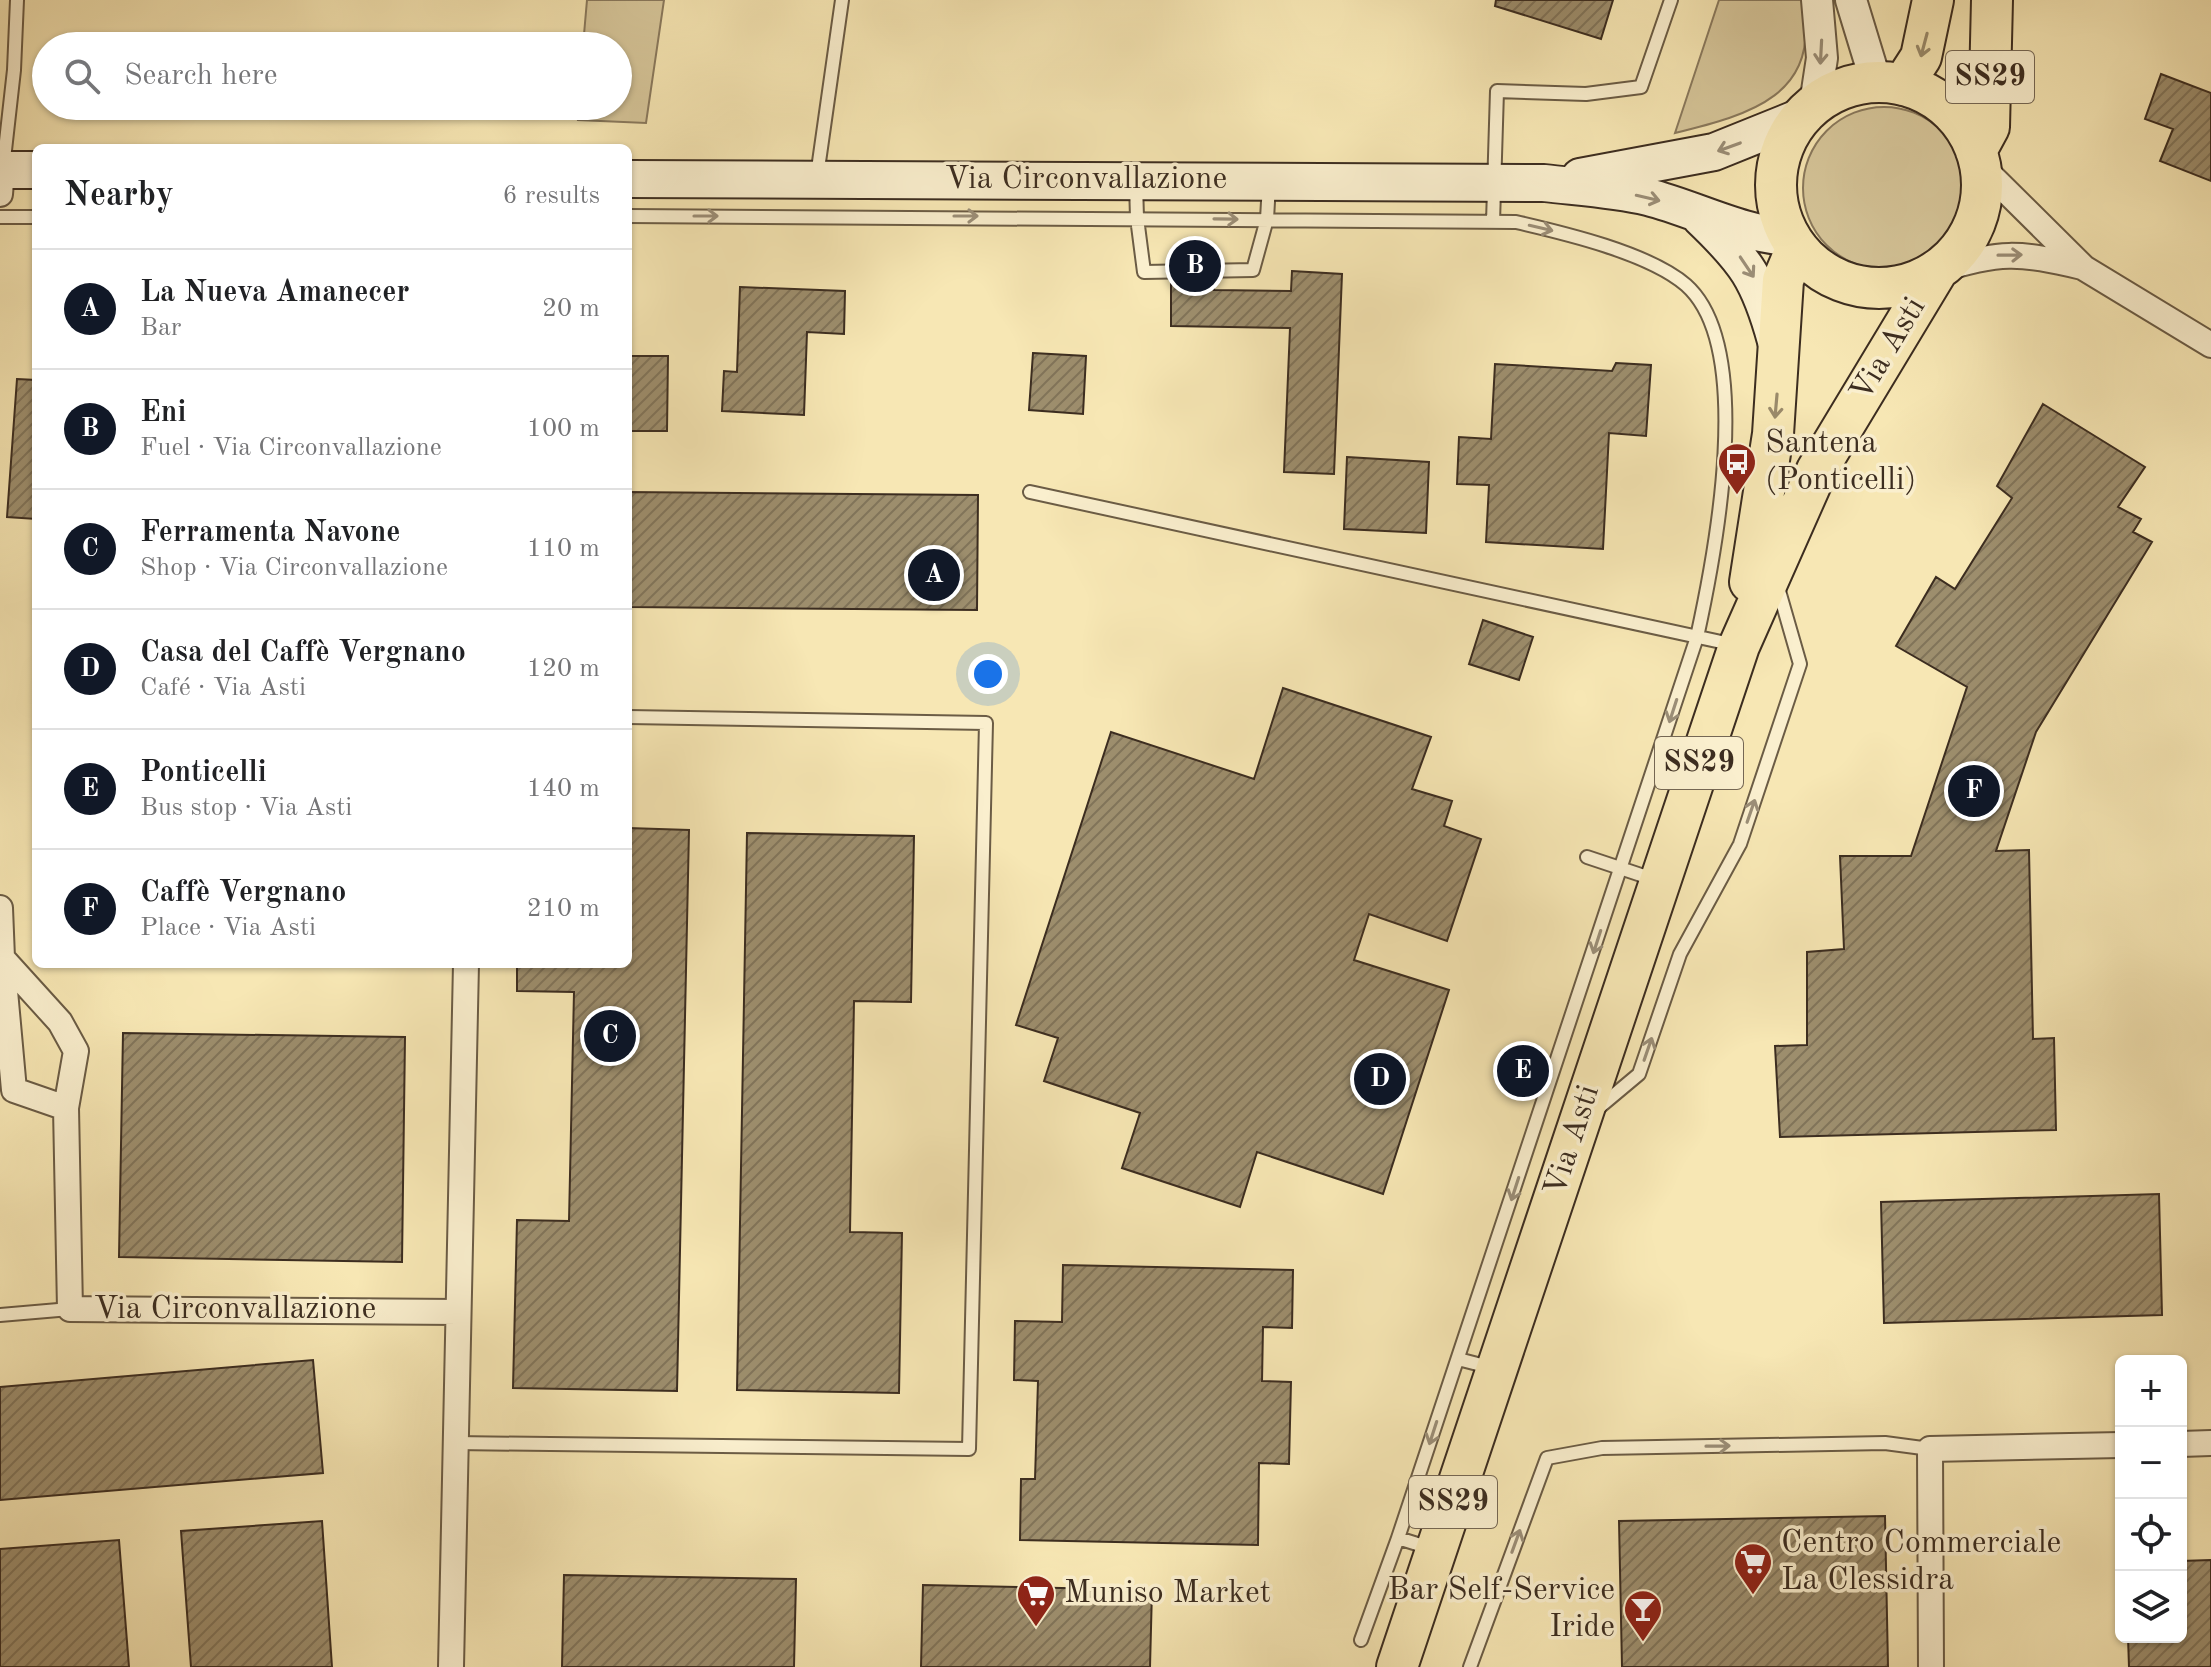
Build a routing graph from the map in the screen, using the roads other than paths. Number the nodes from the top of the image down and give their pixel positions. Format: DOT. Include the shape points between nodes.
graph roads {
  1 [pos="17,0"];
  2 [pos="842,0"];
  3 [pos="1671,0"];
  4 [pos="1817,0"];
  5 [pos="1851,0"];
  6 [pos="1933,0"];
  7 [pos="1992,0"];
  8 [pos="1890,83"];
  9 [pos="1808,111"];
  10 [pos="1978,158"];
  11 [pos="10,176"];
  12 [pos="632,179"];
  13 [pos="816,179"];
  14 [pos="1136,180"];
  15 [pos="1270,180"];
  16 [pos="1494,182"];
  17 [pos="1544,183"];
  18 [pos="1694,210"];
  19 [pos="632,216"];
  20 [pos="0,217"];
  21 [pos="32,217"];
  22 [pos="1137,218"];
  23 [pos="1267,219"];
  24 [pos="1493,222"];
  25 [pos="1793,242"];
  26 [pos="2084,268"];
  27 [pos="1937,271"];
  28 [pos="2211,345"];
  29 [pos="1780,356"];
  30 [pos="1030,492"];
  31 [pos="1773,570"];
  32 [pos="1697,637"];
  33 [pos="1739,646"];
  34 [pos="632,717"];
  35 [pos="1587,857"];
  36 [pos="1622,869"];
  37 [pos="1659,881"];
  38 [pos="0,908"];
  39 [pos="2,958"];
  40 [pos="466,968"];
  41 [pos="42,1006"];
  42 [pos="10,1048"];
  43 [pos="66,1108"];
  44 [pos="1578,1125"];
  45 [pos="70,1309"];
  46 [pos="458,1312"];
  47 [pos="0,1315"];
  48 [pos="1458,1359"];
  49 [pos="1497,1369"];
  50 [pos="455,1443"];
  51 [pos="2211,1443"];
  52 [pos="2187,1444"];
  53 [pos="2115,1445"];
  54 [pos="1930,1449"];
  55 [pos="1398,1538"];
  56 [pos="1437,1550"];
  57 [pos="1361,1640"];
  58 [pos="1403,1657"];
  59 [pos="451,1667"];
  60 [pos="1470,1667"];
  61 [pos="1931,1667"];
  1 -- 11 [label="lane"];
  2 -- 13 [label="lane"];
  3 -- 16 [label="lane" via="1641,87 1586,94 1497,91"];
  4 -- 9 [label="street, one-way" via="1822,58"];
  5 -- 8 [label="street"];
  6 -- 8 [label="main road, SS29, one-way" via="1921,57"];
  7 -- 10 [label="main road, SS29" via="1989,127"];
  8 -- 9 [label="main road" via="1843,88"];
  8 -- 10 [label="main road" via="1927,93 1948,108 1965,128"];
  9 -- 17 [label="main road, Via Circonvallazione, one-way" via="1714,152"];
  9 -- 25 [label="main road" via="1784,144 1777,175 1779,207"];
  10 -- 26 [label="street"];
  10 -- 27 [label="main road" via="1982,195 1975,225 1959,251"];
  12 -- 13 [label="main road, Via Circonvallazione"];
  13 -- 14 [label="main road, Via Circonvallazione"];
  14 -- 15 [label="main road, Via Circonvallazione"];
  14 -- 22 [label="lane"];
  15 -- 16 [label="main road, Via Circonvallazione"];
  15 -- 23 [label="lane"];
  16 -- 17 [label="main road, Via Circonvallazione"];
  16 -- 24 [label="lane"];
  17 -- 18 [label="main road, Via Circonvallazione, one-way" via="1645,196"];
  18 -- 25 [label="main road, Via Circonvallazione"];
  18 -- 29 [label="main road, one-way" via="1752,272"];
  19 -- 22 [label="lane, one-way"];
  20 -- 21 [label="lane"];
  22 -- 23 [label="lane, one-way"];
  22 -- 23 [label="lane" via="1144,272 1253,270"];
  23 -- 24 [label="lane"];
  24 -- 32 [label="lane, one-way" via="1572,235 1662,269 1708,312 1720,345 1725,391 1718,544"];
  25 -- 27 [label="main road" via="1819,269 1847,283 1878,288 1908,284"];
  25 -- 29 [label="main road, Via Asti / SS29" via="1783,280"];
  27 -- 26 [label="street, one-way" via="1986,256 2032,255"];
  26 -- 28 [label="street"];
  27 -- 31 [label="main road, Via Asti / SS29" via="1817,470"];
  29 -- 33 [label="main road, Via Asti / SS29, one-way" via="1763,512"];
  30 -- 32 [label="lane"];
  31 -- 33 [label="main road, Via Asti / SS29"];
  44 -- 31 [label="lane, one-way" via="1639,1074 1680,954 1740,844 1800,664"];
  32 -- 33 [label="lane"];
  32 -- 36 [label="lane, one-way"];
  33 -- 37 [label="main road, Via Asti / SS29"];
  34 -- 50 [label="lane" via="986,723 969,1449"];
  35 -- 36 [label="lane"];
  36 -- 37 [label="lane"];
  36 -- 48 [label="lane, one-way"];
  37 -- 44 [label="main road, Via Asti / SS29"];
  38 -- 39 [label="street"];
  39 -- 41 [label="street, Via Circonvallazione"];
  39 -- 42 [label="street"];
  40 -- 46 [label="street"];
  41 -- 42 [label="street"];
  41 -- 43 [label="street, Via Circonvallazione" via="60,1022 76,1051"];
  42 -- 43 [label="street" via="14,1090"];
  43 -- 45 [label="street, Via Circonvallazione"];
  44 -- 49 [label="main road, Via Asti / SS29"];
  45 -- 46 [label="street, Via Circonvallazione"];
  45 -- 47 [label="lane"];
  46 -- 50 [label="street"];
  48 -- 49 [label="lane"];
  48 -- 55 [label="lane, one-way"];
  49 -- 56 [label="main road, Via Asti / SS29"];
  50 -- 59 [label="street"];
  51 -- 52 [label="street"];
  53 -- 54 [label="street"];
  60 -- 54 [label="lane, one-way" via="1547,1458 1602,1448 1885,1443"];
  54 -- 61 [label="street"];
  55 -- 56 [label="lane"];
  55 -- 57 [label="lane"];
  56 -- 58 [label="main road, Via Asti / SS29"];
}
